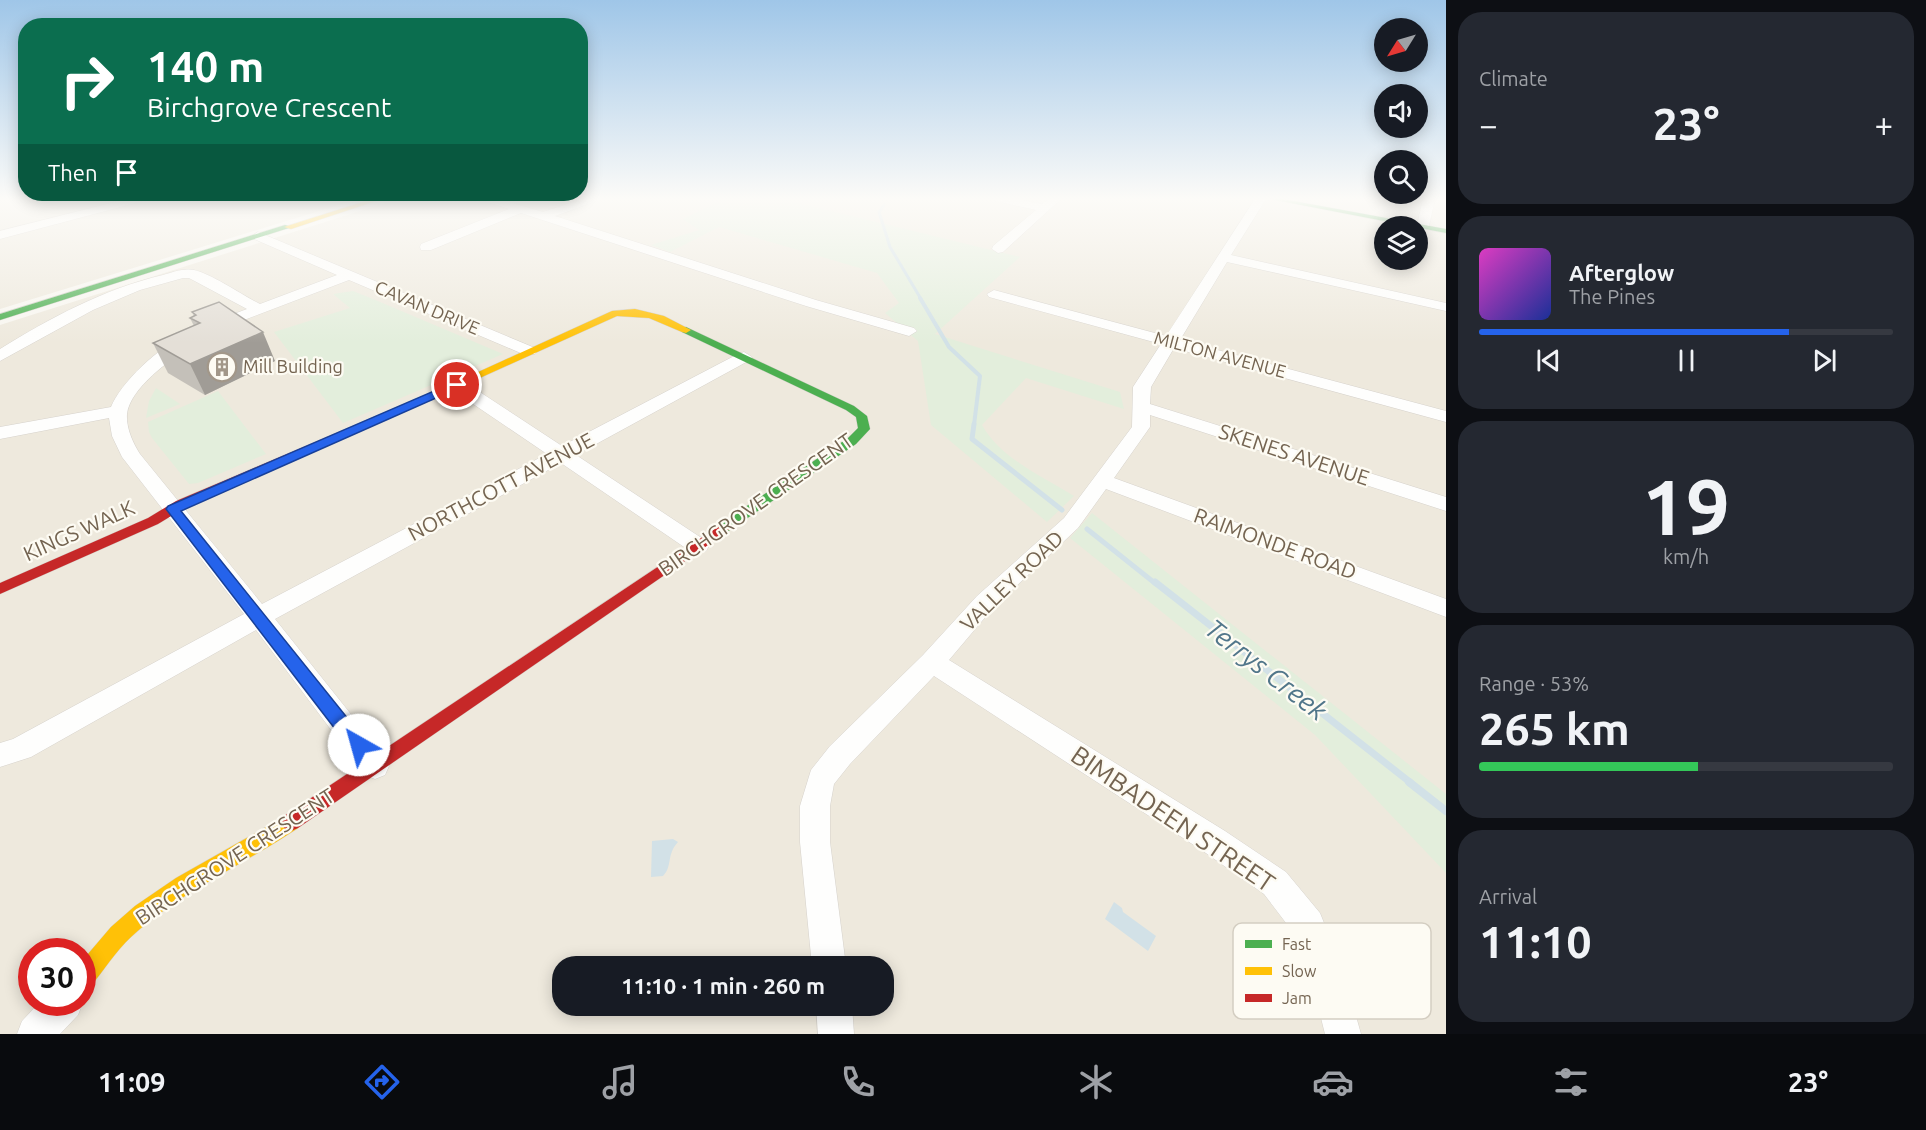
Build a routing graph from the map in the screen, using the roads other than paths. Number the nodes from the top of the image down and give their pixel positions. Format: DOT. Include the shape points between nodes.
graph roads {
  1 [pos="222,247"];
  2 [pos="284,247"];
  3 [pos="640,247"];
  4 [pos="1228,247"];
  5 [pos="1222,257"];
  6 [pos="349,275"];
  7 [pos="994,294"];
  8 [pos="1446,307"];
  9 [pos="258,309"];
  10 [pos="0,317"];
  11 [pos="909,332"];
  12 [pos="1171,342"];
  13 [pos="530,351"];
  14 [pos="0,356"];
  15 [pos="744,357"];
  16 [pos="457,385"];
  17 [pos="1142,407"];
  18 [pos="118,411"];
  19 [pos="1446,417"];
  20 [pos="0,433"];
  21 [pos="562,455"];
  22 [pos="1103,481"];
  23 [pos="1446,504"];
  24 [pos="173,509"];
  25 [pos="698,546"];
  26 [pos="0,589"];
  27 [pos="1446,608"];
  28 [pos="259,617"];
  29 [pos="932,662"];
  30 [pos="0,755"];
  31 [pos="375,766"];
  32 [pos="1306,923"];
  33 [pos="828,956"];
  34 [pos="96,962"];
  35 [pos="52,1016"];
  36 [pos="835,1016"];
  37 [pos="1339,1019"];
  38 [pos="35,1034"];
  39 [pos="836,1034"];
  40 [pos="1343,1034"];
  1 -- 10 [label="street"];
  2 -- 6 [label="street, CAVAN DRIVE"];
  3 -- 11 [label="street"];
  4 -- 5 [label="street, VALLEY ROAD"];
  5 -- 8 [label="street"];
  5 -- 12 [label="street, VALLEY ROAD"];
  6 -- 9 [label="street"];
  6 -- 13 [label="street, CAVAN DRIVE"];
  7 -- 12 [label="street, MILTON AVENUE"];
  9 -- 14 [label="street" via="192,274 183,274 94,305"];
  9 -- 18 [label="street" via="221,323 175,349 138,382"];
  12 -- 17 [label="street, VALLEY ROAD" via="1142,387"];
  12 -- 19 [label="street, MILTON AVENUE"];
  13 -- 15 [label="street, BIRCHGROVE CRESCENT" via="615,313 641,311"];
  13 -- 16 [label="street, BIRCHGROVE CRESCENT"];
  15 -- 21 [label="street, NORTHCOTT AVENUE"];
  15 -- 25 [label="street, BIRCHGROVE CRESCENT" via="850,408 861,416 864,429"];
  16 -- 21 [label="street"];
  16 -- 24 [label="street, BIRCHGROVE CRESCENT"];
  17 -- 22 [label="street, VALLEY ROAD" via="1141,427"];
  17 -- 23 [label="street, SKENES AVENUE"];
  18 -- 20 [label="street"];
  18 -- 24 [label="street" via="123,441"];
  21 -- 25 [label="street"];
  21 -- 28 [label="street, NORTHCOTT AVENUE"];
  22 -- 27 [label="street, RAIMONDE ROAD"];
  22 -- 29 [label="street, VALLEY ROAD" via="1071,523 985,602"];
  24 -- 26 [label="street, KINGS WALK"];
  24 -- 28 [label="street"];
  25 -- 31 [label="street, BIRCHGROVE CRESCENT"];
  28 -- 30 [label="street, NORTHCOTT AVENUE" via="21,748"];
  28 -- 31 [label="street"];
  29 -- 32 [label="street, BIMBADEEN STREET" via="1275,883"];
  29 -- 33 [label="street, VALLEY ROAD" via="840,754 821,779 815,806 816,842"];
  31 -- 34 [label="street, BIRCHGROVE CRESCENT" via="240,855 163,899 123,930"];
  35 -- 38 [label="street"];
  36 -- 39 [label="street"];
  37 -- 40 [label="street, BIMBADEEN STREET"];
}
